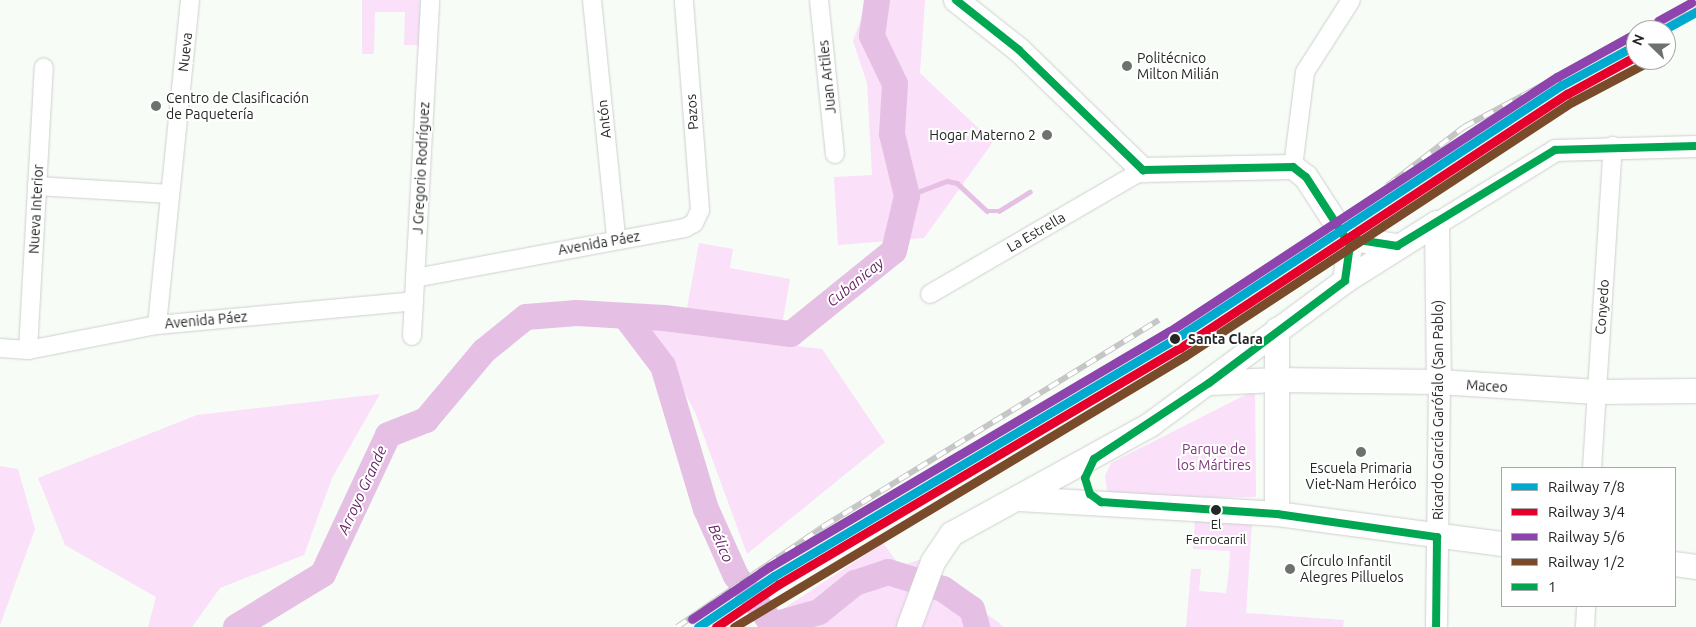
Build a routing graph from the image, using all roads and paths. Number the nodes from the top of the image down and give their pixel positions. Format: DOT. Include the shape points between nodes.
graph roads {
  1 [pos="190,0"];
  2 [pos="430,0"];
  3 [pos="592,0"];
  4 [pos="684,0"];
  5 [pos="819,0"];
  6 [pos="956,0"];
  7 [pos="1351,0"];
  8 [pos="44,67"];
  9 [pos="1613,146"];
  10 [pos="1696,146"];
  11 [pos="835,154"];
  12 [pos="1293,167"];
  13 [pos="1142,170"];
  14 [pos="37,186"];
  15 [pos="170,194"];
  16 [pos="1437,222"];
  17 [pos="694,223"];
  18 [pos="616,238"];
  19 [pos="1346,238"];
  20 [pos="1397,246"];
  21 [pos="415,278"];
  22 [pos="1345,281"];
  23 [pos="930,294"];
  24 [pos="414,301"];
  25 [pos="157,325"];
  26 [pos="1277,330"];
  27 [pos="412,336"];
  28 [pos="0,348"];
  29 [pos="28,350"];
  30 [pos="1278,380"];
  31 [pos="1439,382"];
  32 [pos="1209,383"];
  33 [pos="1696,391"];
  34 [pos="1597,392"];
  35 [pos="1094,459"];
  36 [pos="1592,467"];
  37 [pos="1013,499"];
  38 [pos="1101,502"];
  39 [pos="1277,514"];
  40 [pos="1437,537"];
  41 [pos="1501,544"];
  42 [pos="1676,564"];
  43 [pos="1696,567"];
  44 [pos="1586,607"];
  45 [pos="909,627"];
  46 [pos="1436,627"];
  47 [pos="1585,627"];
  1 -- 15 [label="street, Nueva"];
  2 -- 21 [label="street, J Gregorio Rodríguez"];
  3 -- 18 [label="street, Antón"];
  4 -- 17 [label="street, Pazos" via="700,210"];
  5 -- 11 [label="street, Juan Artiles"];
  6 -- 13 [label="main road" via="1019,50"];
  7 -- 12 [label="street" via="1305,72"];
  8 -- 14 [label="street, Nueva Interior"];
  9 -- 10 [label="street"];
  9 -- 16 [label="street" via="1556,150"];
  9 -- 34 [label="street, Conyedo"];
  12 -- 13 [label="main road"];
  12 -- 19 [label="main road" via="1306,177"];
  13 -- 23 [label="street, La Estrella"];
  14 -- 15 [label="street"];
  14 -- 29 [label="street, Nueva Interior"];
  15 -- 25 [label="street, Nueva"];
  16 -- 20 [label="main road"];
  16 -- 31 [label="main road, Ricardo García Garófalo (San Pablo)"];
  17 -- 18 [label="street, Avenida Páez" via="685,228"];
  18 -- 21 [label="street, Avenida Páez"];
  19 -- 20 [label="main road"];
  19 -- 22 [label="main road" via="1350,245"];
  20 -- 22 [label="main road"];
  21 -- 24 [label="street, J Gregorio Rodríguez"];
  22 -- 26 [label="main road"];
  24 -- 25 [label="street, Avenida Páez"];
  24 -- 27 [label="street, J Gregorio Rodríguez"];
  25 -- 29 [label="street, Avenida Páez"];
  26 -- 30 [label="main road"];
  26 -- 32 [label="main road"];
  28 -- 29 [label="street, Avenida Páez"];
  30 -- 31 [label="main road, Maceo"];
  30 -- 32 [label="main road"];
  30 -- 39 [label="main road"];
  31 -- 34 [label="main road, Maceo"];
  31 -- 40 [label="street, Ricardo García Garófalo (San Pablo)"];
  32 -- 35 [label="main road"];
  33 -- 34 [label="main road, Maceo"];
  34 -- 36 [label="street, Conyedo"];
  35 -- 37 [label="main road"];
  35 -- 38 [label="main road" via="1085,484"];
  37 -- 38 [label="main road"];
  37 -- 45 [label="main road" via="952,534 933,562"];
  38 -- 39 [label="main road"];
  39 -- 40 [label="main road"];
  40 -- 41 [label="main road"];
  40 -- 46 [label="street, Ricardo García Garófalo (San Pablo)"];
  42 -- 43 [label="main road"];
  44 -- 47 [label="street"];
}
